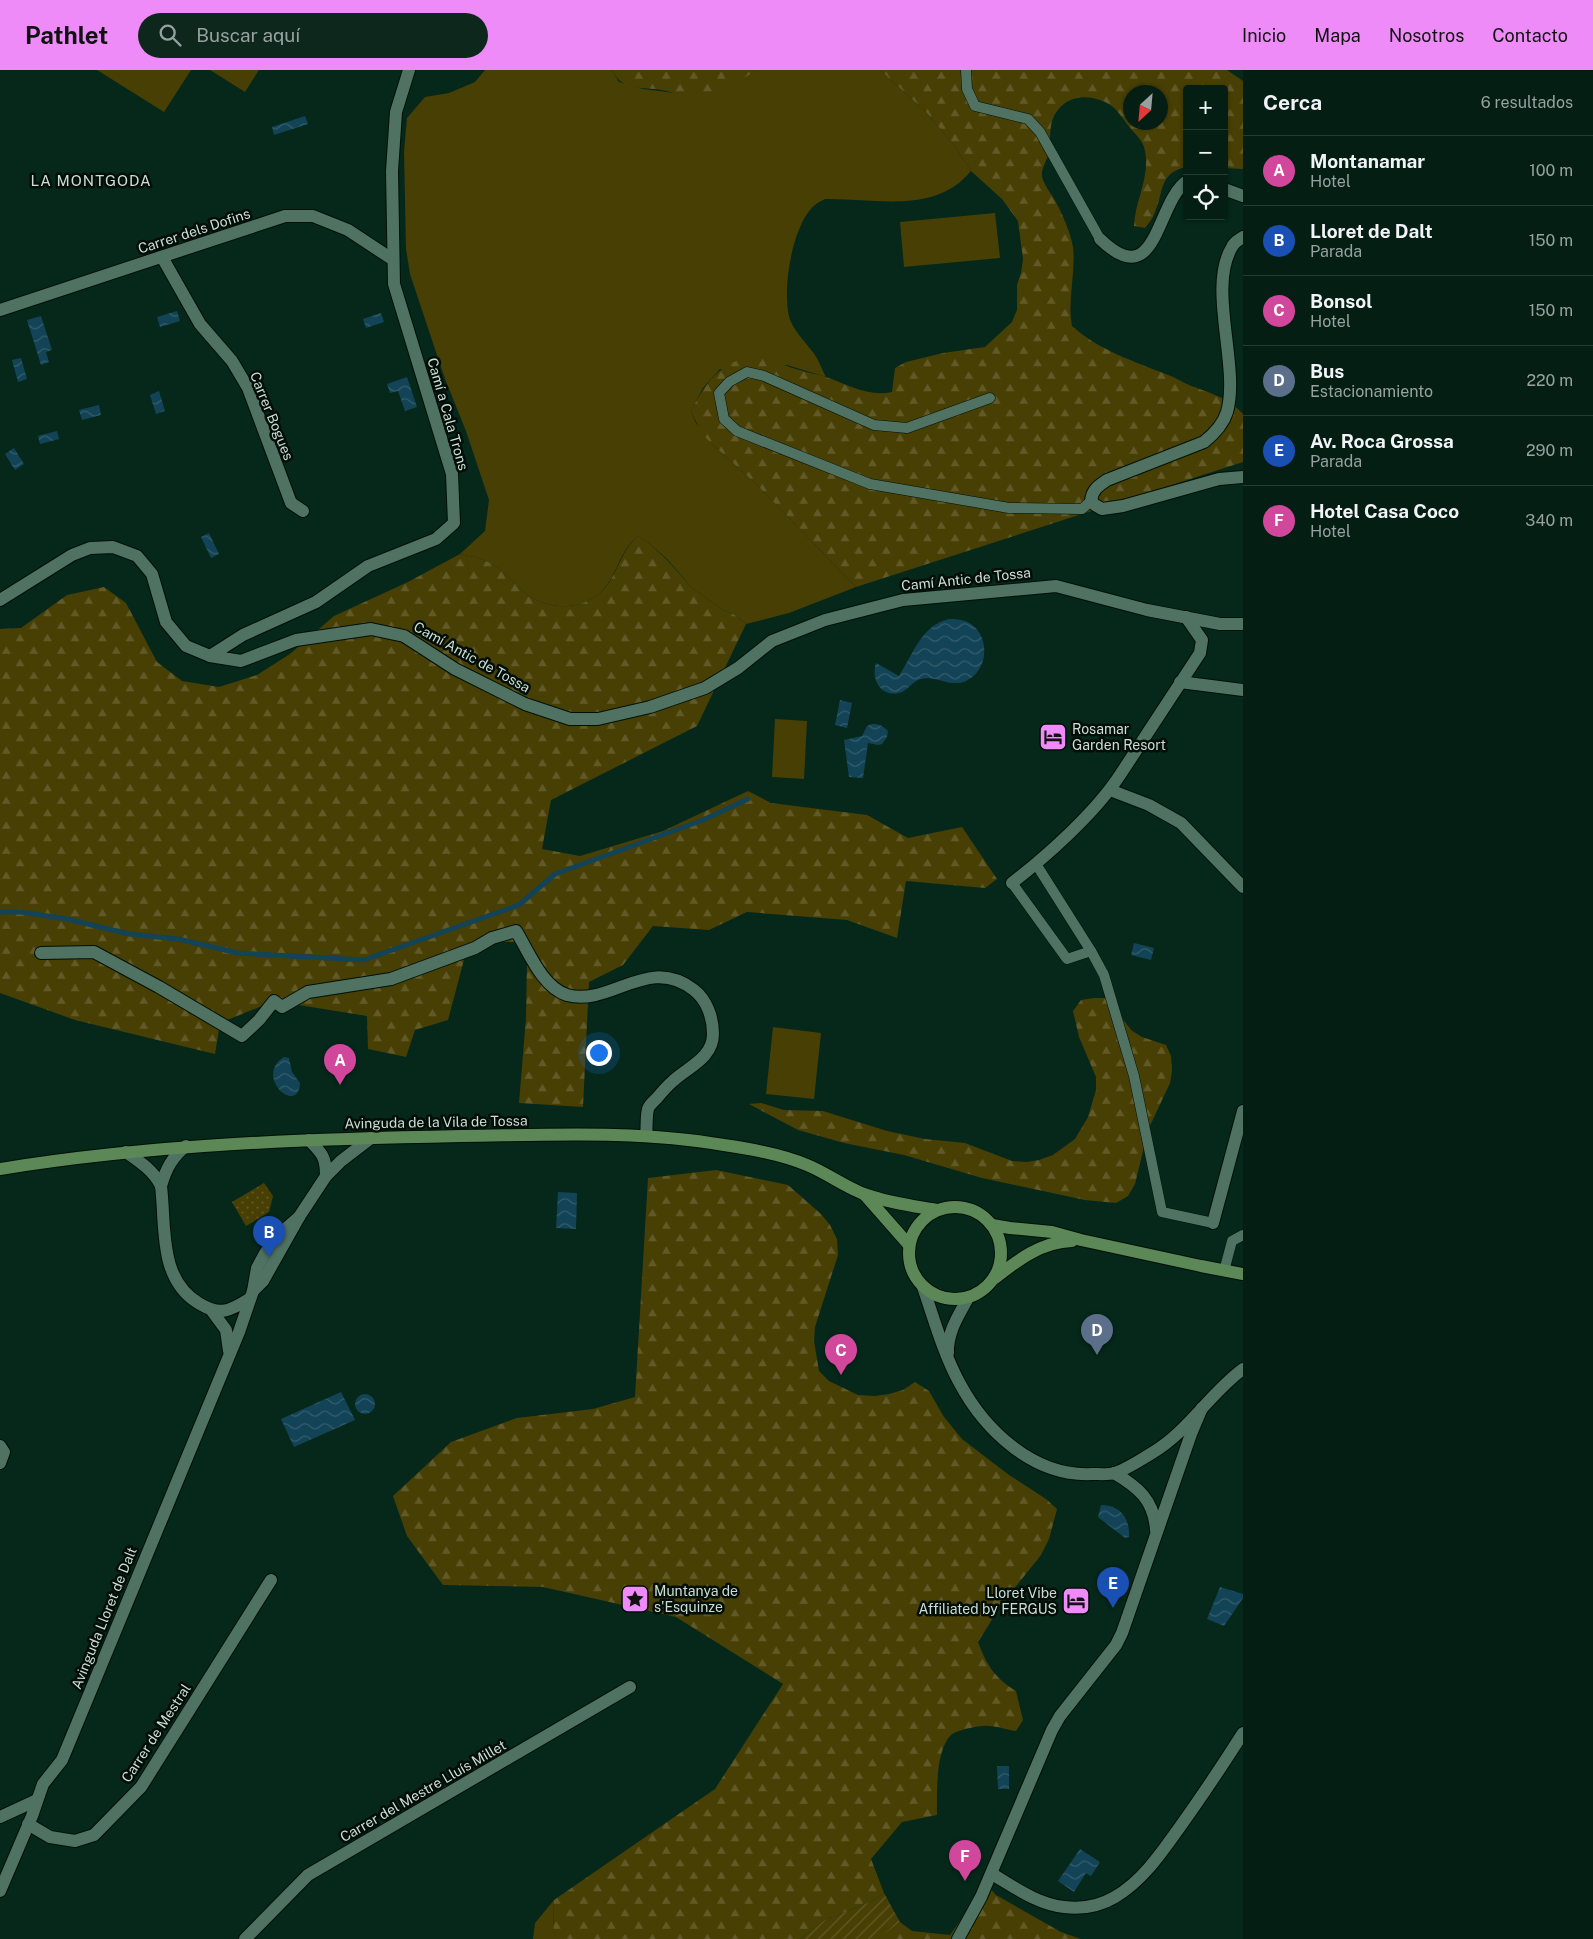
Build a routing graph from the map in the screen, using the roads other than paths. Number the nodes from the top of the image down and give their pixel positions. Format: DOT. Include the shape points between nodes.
graph roads {
  1 [pos="409,70"];
  2 [pos="966,70"];
  3 [pos="1183,186"];
  4 [pos="1228,190"];
  5 [pos="1243,196"];
  6 [pos="1243,237"];
  7 [pos="1100,239"];
  8 [pos="162,257"];
  9 [pos="392,259"];
  10 [pos="0,310"];
  11 [pos="990,398"];
  12 [pos="1243,477"];
  13 [pos="1092,501"];
  14 [pos="303,511"];
  15 [pos="0,600"];
  16 [pos="1186,617"];
  17 [pos="1220,624"];
  18 [pos="1243,624"];
  19 [pos="1202,640"];
  20 [pos="210,656"];
  21 [pos="1180,682"];
  22 [pos="1243,690"];
  23 [pos="1110,790"];
  24 [pos="1036,864"];
  25 [pos="1012,884"];
  26 [pos="1243,887"];
  27 [pos="1091,951"];
  28 [pos="41,953"];
  29 [pos="1243,1111"];
  30 [pos="646,1136"];
  31 [pos="371,1138"];
  32 [pos="309,1140"];
  33 [pos="186,1146"];
  34 [pos="126,1152"];
  35 [pos="0,1169"];
  36 [pos="326,1176"];
  37 [pos="161,1186"];
  38 [pos="865,1195"];
  39 [pos="937,1210"];
  40 [pos="1213,1223"];
  41 [pos="992,1225"];
  42 [pos="1243,1235"];
  43 [pos="1081,1240"];
  44 [pos="909,1245"];
  45 [pos="1224,1271"];
  46 [pos="1243,1274"];
  47 [pos="993,1280"];
  48 [pos="923,1287"];
  49 [pos="251,1295"];
  50 [pos="968,1298"];
  51 [pos="212,1310"];
  52 [pos="229,1351"];
  53 [pos="948,1358"];
  54 [pos="1243,1369"];
  55 [pos="1202,1408"];
  56 [pos="0,1446"];
  57 [pos="0,1463"];
  58 [pos="1114,1473"];
  59 [pos="1156,1534"];
  60 [pos="271,1580"];
  61 [pos="630,1687"];
  62 [pos="1243,1733"];
  63 [pos="38,1800"];
  64 [pos="0,1817"];
  65 [pos="28,1824"];
  66 [pos="992,1874"];
  67 [pos="0,1891"];
  68 [pos="246,1939"];
  69 [pos="958,1939"];
  1 -- 9 [label="street, Camí a Cala Trons" via="396,112"];
  2 -- 7 [label="lane" via="967,88 975,106 1028,119 1040,132"];
  3 -- 7 [label="street" via="1174,196 1145,253 1125,256 1112,251"];
  4 -- 5 [label="street"];
  6 -- 13 [label="street" via="1232,245 1223,274 1230,394 1221,424 1204,442 1107,480 1096,487"];
  8 -- 9 [label="street, Carrer dels Dofins" via="285,216 313,216 348,230"];
  8 -- 10 [label="street, Carrer dels Dofins"];
  8 -- 14 [label="street, Carrer Bogues" via="200,324 232,360 248,388 291,503"];
  9 -- 20 [label="street, Camí a Cala Trons" via="396,291 452,474 454,522 436,539 368,566 316,602 242,635"];
  11 -- 13 [label="lane" via="907,428 874,425 764,376 747,372 729,382 719,393 724,419 737,431 870,484 1009,508 1082,509"];
  12 -- 13 [label="street" via="1219,478 1123,506 1102,509"];
  15 -- 20 [label="street, Camí Antic de Tossa" via="72,555 90,548 113,546 137,556 152,574 166,622 186,646"];
  16 -- 17 [label="street, Camí Antic de Tossa"];
  16 -- 19 [label="street"];
  16 -- 20 [label="street, Camí Antic de Tossa" via="1056,586 903,600 825,620 772,641 738,668 705,688 650,707 598,719 570,719 525,704 455,669 404,636 371,629 296,640 241,661"];
  17 -- 18 [label="street, Camí Antic de Tossa"];
  17 -- 19 [label="street"];
  19 -- 21 [label="street" via="1200,653"];
  21 -- 22 [label="street"];
  21 -- 23 [label="street"];
  23 -- 24 [label="street"];
  23 -- 26 [label="street" via="1149,805 1181,823"];
  24 -- 25 [label="street"];
  24 -- 27 [label="lane"];
  25 -- 27 [label="lane" via="1067,958"];
  27 -- 40 [label="lane" via="1104,975 1134,1076 1162,1212"];
  28 -- 30 [label="street" via="94,952 159,986 242,1036 274,1001 282,1007 308,992 391,979 516,931 548,982 566,994 592,995 657,977 672,979 702,996 711,1016 711,1046 705,1056 672,1081 648,1108"];
  29 -- 40 [label="street"];
  30 -- 31 [label="main road, Avinguda de la Vila de Tossa"];
  30 -- 38 [label="main road, Avinguda de la Vila de Tossa" via="721,1144 784,1157 833,1177"];
  31 -- 32 [label="main road, Avinguda de la Vila de Tossa"];
  31 -- 36 [label="street, Avinguda Lloret de Dalt"];
  32 -- 33 [label="main road, Avinguda de la Vila de Tossa"];
  32 -- 36 [label="street" via="322,1153"];
  33 -- 34 [label="main road, Avinguda de la Vila de Tossa"];
  33 -- 37 [label="street" via="174,1157"];
  34 -- 35 [label="main road, Avinguda de la Vila de Tossa"];
  34 -- 37 [label="street" via="146,1167"];
  36 -- 49 [label="street, Avinguda Lloret de Dalt"];
  37 -- 51 [label="street" via="166,1249 172,1274 192,1300"];
  38 -- 39 [label="main road, Avinguda de la Vila de Tossa"];
  38 -- 44 [label="main road, Avinguda de la Vila de Tossa"];
  39 -- 41 [label="main road" via="967,1208 984,1216"];
  39 -- 44 [label="main road" via="920,1222"];
  41 -- 43 [label="main road" via="1052,1232"];
  41 -- 47 [label="main road" via="1001,1251 1001,1261"];
  42 -- 45 [label="lane" via="1232,1240"];
  43 -- 45 [label="main road"];
  43 -- 47 [label="main road" via="1040,1248"];
  44 -- 48 [label="main road" via="910,1266"];
  45 -- 46 [label="main road"];
  47 -- 50 [label="main road"];
  48 -- 50 [label="main road" via="948,1299"];
  48 -- 53 [label="street"];
  49 -- 51 [label="street, Avinguda Lloret de Dalt" via="233,1309"];
  49 -- 52 [label="street, Avinguda Lloret de Dalt"];
  50 -- 53 [label="street" via="952,1328 947,1344"];
  51 -- 52 [label="street" via="226,1330"];
  52 -- 63 [label="street, Avinguda Lloret de Dalt" via="62,1760 43,1784"];
  53 -- 58 [label="street" via="960,1384 980,1413 1005,1440 1031,1460 1072,1473"];
  54 -- 55 [label="street"];
  55 -- 58 [label="street" via="1153,1453"];
  55 -- 59 [label="street"];
  56 -- 57 [label="street" via="4,1452"];
  58 -- 59 [label="street" via="1147,1499 1153,1510"];
  59 -- 66 [label="street" via="1122,1633 1052,1730"];
  60 -- 65 [label="street, Carrer de Mestral" via="141,1787 94,1834 75,1841 50,1837"];
  61 -- 68 [label="street, Carrer del Mestre Lluís Millet" via="308,1875"];
  62 -- 66 [label="street" via="1166,1846 1141,1876 1114,1898 1080,1908 1047,1904"];
  63 -- 64 [label="street"];
  63 -- 65 [label="street, Avinguda Lloret de Dalt"];
  65 -- 67 [label="street, Avinguda Lloret de Dalt"];
  66 -- 69 [label="street"];
}
